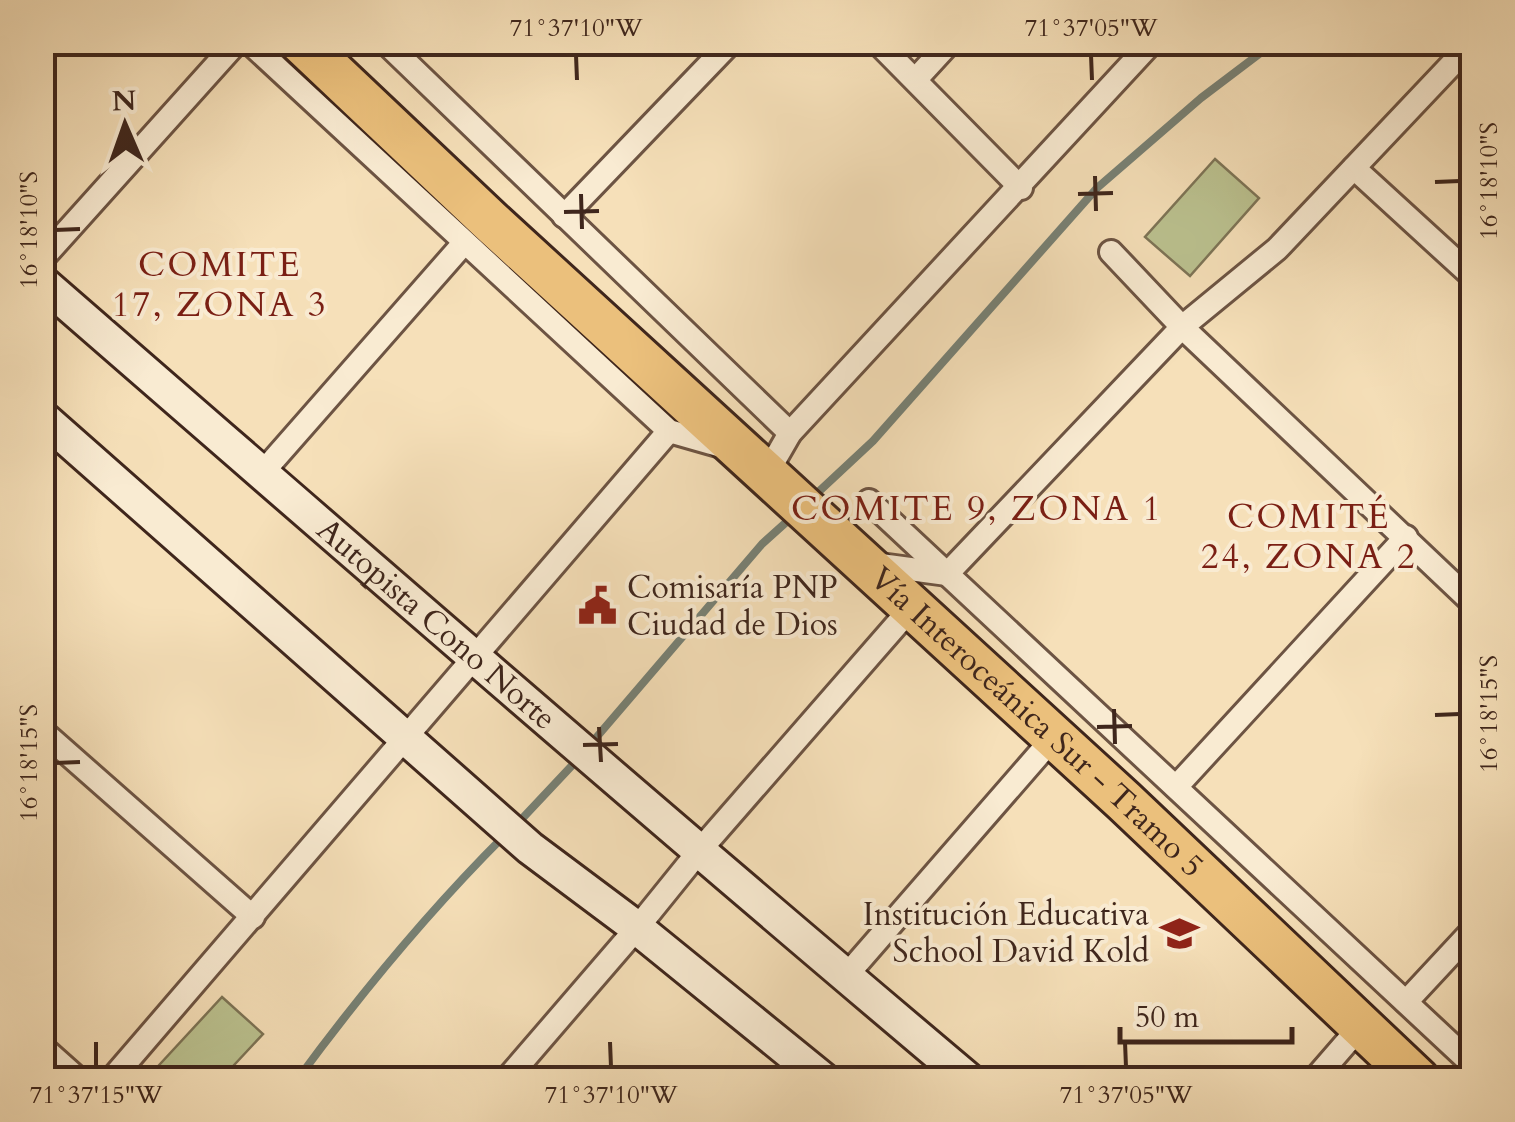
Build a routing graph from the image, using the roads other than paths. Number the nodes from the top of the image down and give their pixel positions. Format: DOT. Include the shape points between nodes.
graph roads {
  1 [pos="237,42"];
  2 [pos="248,42"];
  3 [pos="301,42"];
  4 [pos="385,42"];
  5 [pos="731,42"];
  6 [pos="878,42"];
  7 [pos="950,42"];
  8 [pos="1152,42"];
  9 [pos="1472,43"];
  10 [pos="916,79"];
  11 [pos="1354,168"];
  12 [pos="1020,188"];
  13 [pos="564,216"];
  14 [pos="464,243"];
  15 [pos="1111,252"];
  16 [pos="42,259"];
  17 [pos="1472,276"];
  18 [pos="42,282"];
  19 [pos="1182,327"];
  20 [pos="42,417"];
  21 [pos="669,431"];
  22 [pos="790,433"];
  23 [pos="763,471"];
  24 [pos="262,473"];
  25 [pos="869,501"];
  26 [pos="1406,537"];
  27 [pos="864,563"];
  28 [pos="947,574"];
  29 [pos="1472,602"];
  30 [pos="912,607"];
  31 [pos="472,656"];
  32 [pos="42,730"];
  33 [pos="1054,737"];
  34 [pos="406,738"];
  35 [pos="1176,787"];
  36 [pos="700,850"];
  37 [pos="253,917"];
  38 [pos="638,928"];
  39 [pos="1472,931"];
  40 [pos="846,976"];
  41 [pos="1406,1002"];
  42 [pos="1360,1026"];
  43 [pos="42,1047"];
  44 [pos="1472,1064"];
  45 [pos="78,1080"];
  46 [pos="111,1080"];
  47 [pos="506,1080"];
  48 [pos="824,1080"];
  49 [pos="969,1080"];
  50 [pos="1314,1080"];
  51 [pos="1418,1080"];
  1 -- 16 [label="street"];
  2 -- 14 [label="street"];
  3 -- 23 [label="highway, Vía Interoceánica Sur - Tramo 5"];
  4 -- 13 [label="street"];
  5 -- 13 [label="street"];
  6 -- 10 [label="street"];
  7 -- 10 [label="street"];
  8 -- 12 [label="street"];
  9 -- 11 [label="street"];
  10 -- 12 [label="street"];
  11 -- 17 [label="street"];
  11 -- 19 [label="street" via="1277,249"];
  12 -- 22 [label="street"];
  13 -- 22 [label="street"];
  14 -- 21 [label="street"];
  14 -- 24 [label="street"];
  15 -- 19 [label="street"];
  18 -- 24 [label="main road, Autopista Cono Norte"];
  19 -- 26 [label="street"];
  19 -- 28 [label="street"];
  20 -- 34 [label="main road"];
  21 -- 23 [label="street"];
  21 -- 31 [label="street"];
  22 -- 23 [label="street"];
  23 -- 27 [label="highway, Vía Interoceánica Sur - Tramo 5"];
  24 -- 31 [label="main road, Autopista Cono Norte"];
  25 -- 28 [label="street"];
  26 -- 29 [label="street"];
  26 -- 35 [label="street"];
  27 -- 28 [label="street"];
  27 -- 30 [label="highway, Vía Interoceánica Sur - Tramo 5"];
  28 -- 35 [label="street"];
  30 -- 33 [label="highway, Vía Interoceánica Sur - Tramo 5"];
  30 -- 36 [label="street"];
  31 -- 34 [label="street"];
  31 -- 36 [label="main road, Autopista Cono Norte"];
  32 -- 37 [label="street"];
  33 -- 40 [label="street"];
  33 -- 42 [label="highway, Vía Interoceánica Sur - Tramo 5"];
  34 -- 37 [label="street"];
  34 -- 38 [label="main road" via="530,848"];
  35 -- 41 [label="street"];
  36 -- 38 [label="street"];
  36 -- 40 [label="main road, Autopista Cono Norte"];
  37 -- 46 [label="street"];
  38 -- 47 [label="street"];
  38 -- 48 [label="main road"];
  39 -- 41 [label="street"];
  40 -- 49 [label="main road, Autopista Cono Norte"];
  41 -- 44 [label="street"];
  42 -- 50 [label="street"];
  42 -- 51 [label="highway, Vía Interoceánica Sur - Tramo 5"];
  43 -- 45 [label="street"];
}
